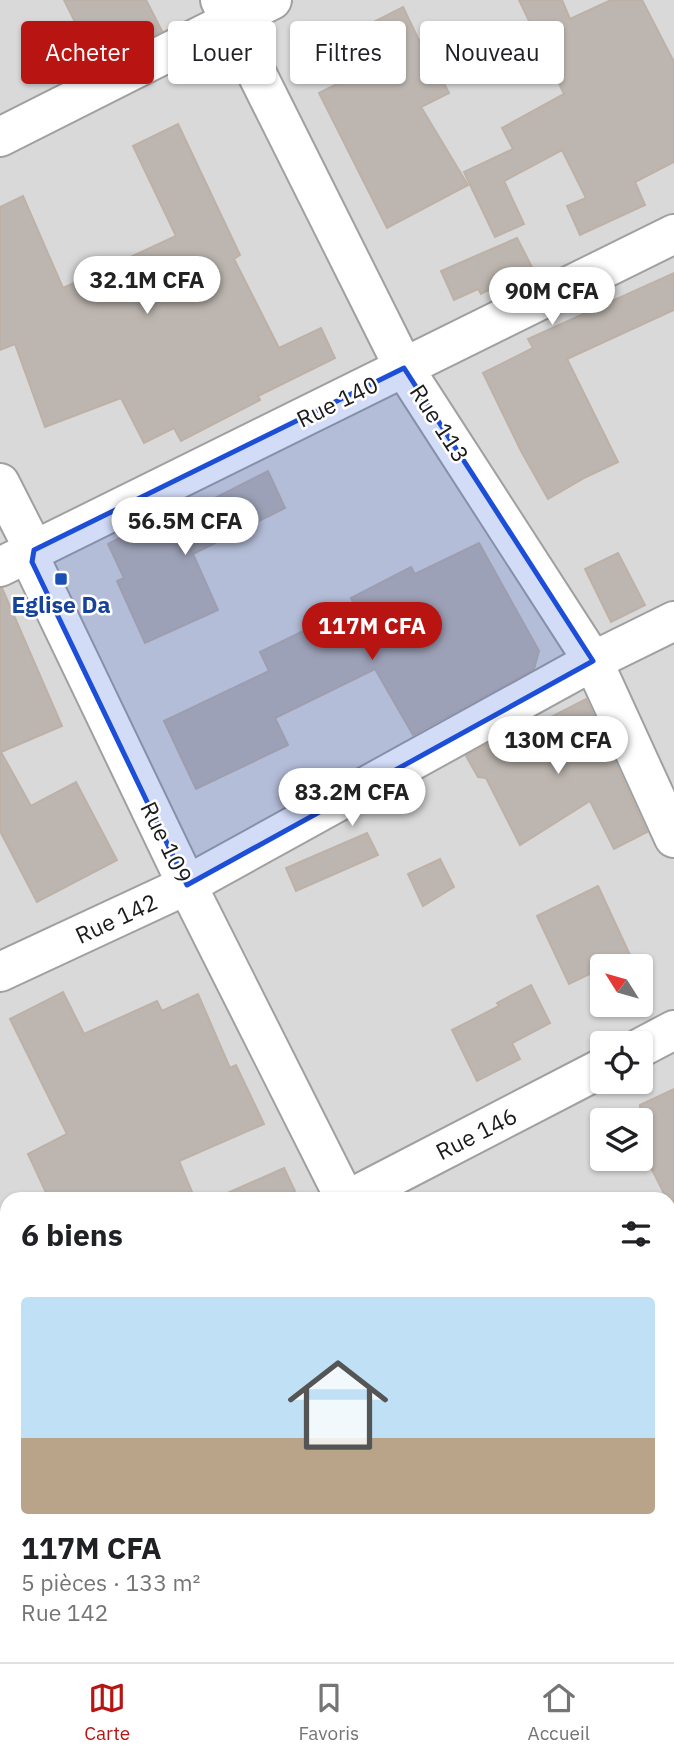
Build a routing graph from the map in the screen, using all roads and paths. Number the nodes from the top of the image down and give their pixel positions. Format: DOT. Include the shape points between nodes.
graph roads {
  1 [pos="272,0"];
  2 [pos="225,10"];
  3 [pos="0,137"];
  4 [pos="674,234"];
  5 [pos="404,368"];
  6 [pos="0,483"];
  7 [pos="34,551"];
  8 [pos="0,568"];
  9 [pos="674,621"];
  10 [pos="593,661"];
  11 [pos="674,838"];
  12 [pos="187,885"];
  13 [pos="0,972"];
  14 [pos="674,1030"];
  15 [pos="653,1041"];
  16 [pos="590,1074"];
  17 [pos="343,1192"];
  18 [pos="361,1192"];
  1 -- 2 [label="street"];
  2 -- 3 [label="street"];
  2 -- 5 [label="street, Rue 113"];
  4 -- 5 [label="street, Rue 140"];
  5 -- 7 [label="street, Rue 140"];
  5 -- 10 [label="street, Rue 113"];
  6 -- 7 [label="street, Rue 109"];
  7 -- 8 [label="street, Rue 140"];
  7 -- 12 [label="street, Rue 109" via="32,562"];
  9 -- 10 [label="street, Rue 142"];
  10 -- 11 [label="street, Rue 113"];
  10 -- 12 [label="street, Rue 142"];
  12 -- 13 [label="street, Rue 142"];
  12 -- 17 [label="street, Rue 109"];
  14 -- 15 [label="street"];
  16 -- 18 [label="street, Rue 146"];
}
